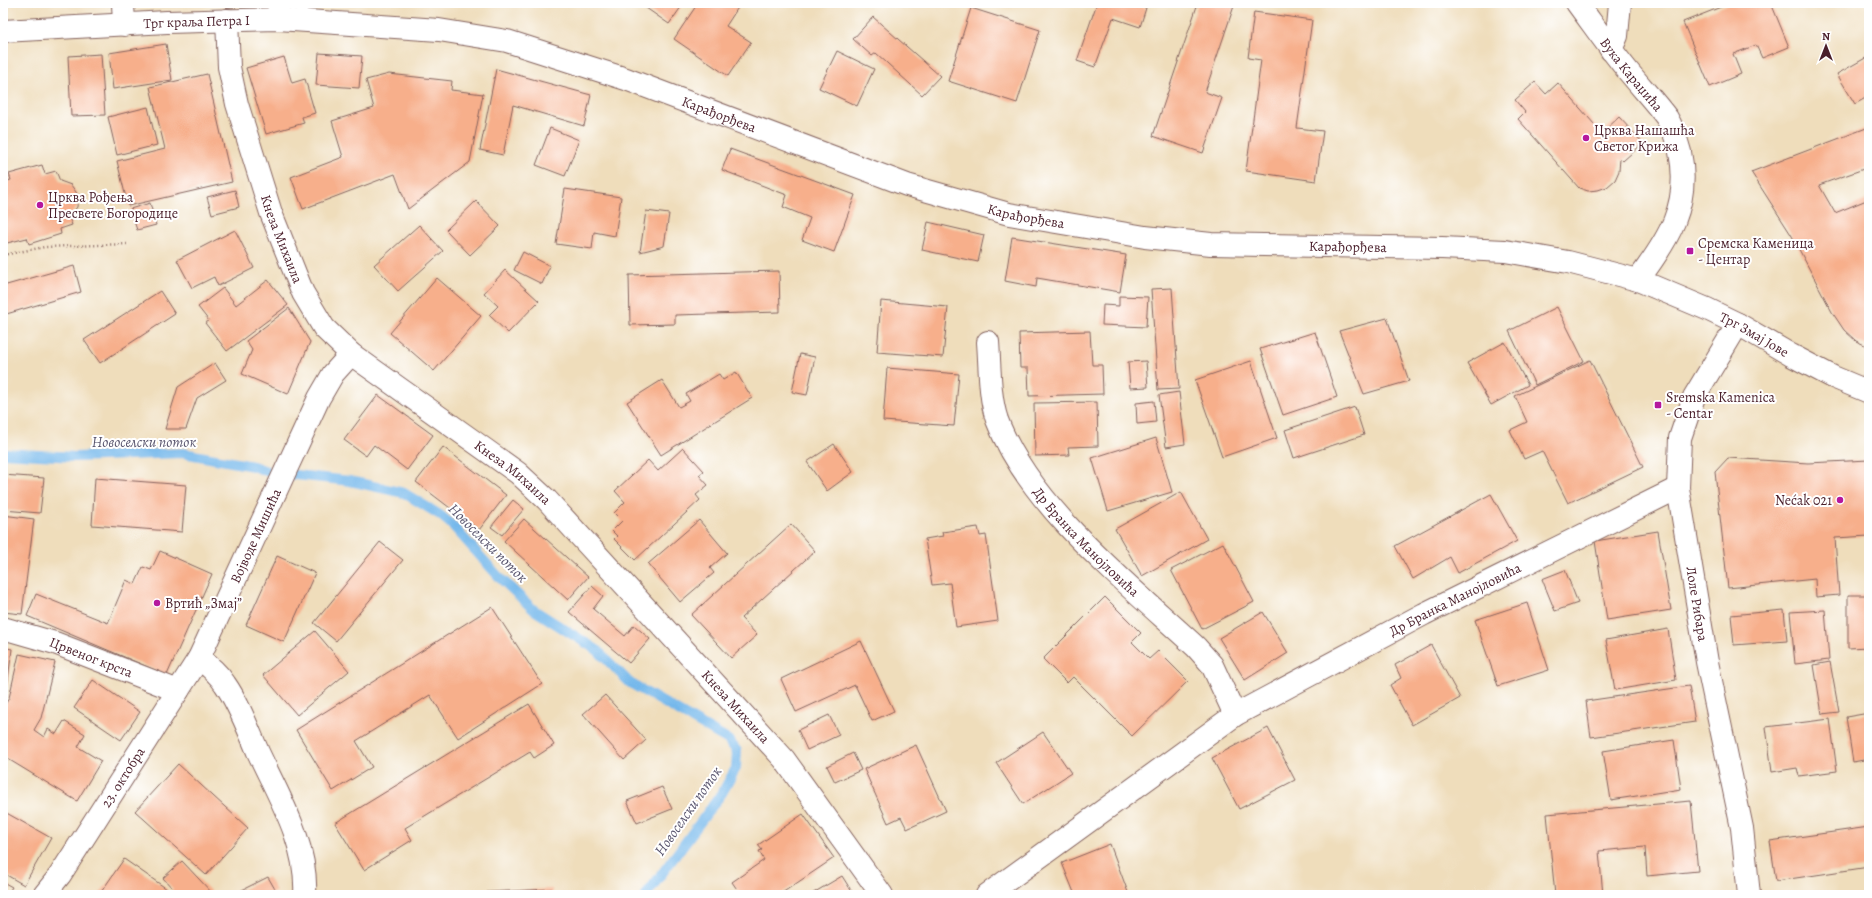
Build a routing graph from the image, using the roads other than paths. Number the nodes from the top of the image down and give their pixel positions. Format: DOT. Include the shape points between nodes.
graph roads {
  1 [pos="123,3"];
  2 [pos="1577,3"];
  3 [pos="1620,3"];
  4 [pos="279,11"];
  5 [pos="227,20"];
  6 [pos="124,25"];
  7 [pos="439,30"];
  8 [pos="3,31"];
  9 [pos="1611,50"];
  10 [pos="1638,280"];
  11 [pos="1738,324"];
  12 [pos="988,342"];
  13 [pos="352,354"];
  14 [pos="1869,392"];
  15 [pos="1678,488"];
  16 [pos="3,628"];
  17 [pos="199,658"];
  18 [pos="178,691"];
  19 [pos="1235,715"];
  20 [pos="44,895"];
  21 [pos="305,895"];
  22 [pos="882,895"];
  23 [pos="987,895"];
  24 [pos="1750,895"];
  1 -- 6 [label="street"];
  2 -- 9 [label="street, Вука Караџића"];
  3 -- 9 [label="street" via="1617,36"];
  4 -- 5 [label="street, Трг краља Петра I"];
  4 -- 7 [label="street, Трг краља Петра I"];
  5 -- 6 [label="street, Трг краља Петра I"];
  5 -- 13 [label="street, Кнеза Михаила" via="229,67 237,104 287,256 303,293 324,328"];
  6 -- 8 [label="street, Трг краља Петра I"];
  7 -- 10 [label="street, Карађорђева" via="507,41 626,79 907,185 1009,214 1145,237 1210,244 1505,251 1568,262"];
  9 -- 10 [label="street, Вука Караџића" via="1668,120 1678,143 1683,166 1684,188 1677,215 1661,250"];
  10 -- 11 [label="street, Трг Змај Јове"];
  11 -- 14 [label="street, Трг Змај Јове" via="1819,370"];
  11 -- 15 [label="street, Лоле Рибара" via="1694,397 1680,438"];
  12 -- 19 [label="street, Др Бранка Манојловића" via="991,385 997,419 1009,448 1048,503 1081,540 1212,665"];
  13 -- 17 [label="street, Војводе Мишића" via="333,374 319,398"];
  13 -- 22 [label="street, Кнеза Михаила" via="512,469 547,500 784,759"];
  15 -- 19 [label="street, Др Бранка Манојловића" via="1424,614"];
  15 -- 24 [label="street, Лоле Рибара" via="1708,662 1742,828"];
  16 -- 18 [label="street, Црвеног крста" via="55,643"];
  17 -- 18 [label="street, 23. октобра"];
  17 -- 21 [label="street" via="217,673 231,694 289,820 300,848 305,872"];
  18 -- 20 [label="street, 23. октобра" via="60,875"];
  19 -- 23 [label="street, Др Бранка Манојловића"];
}
